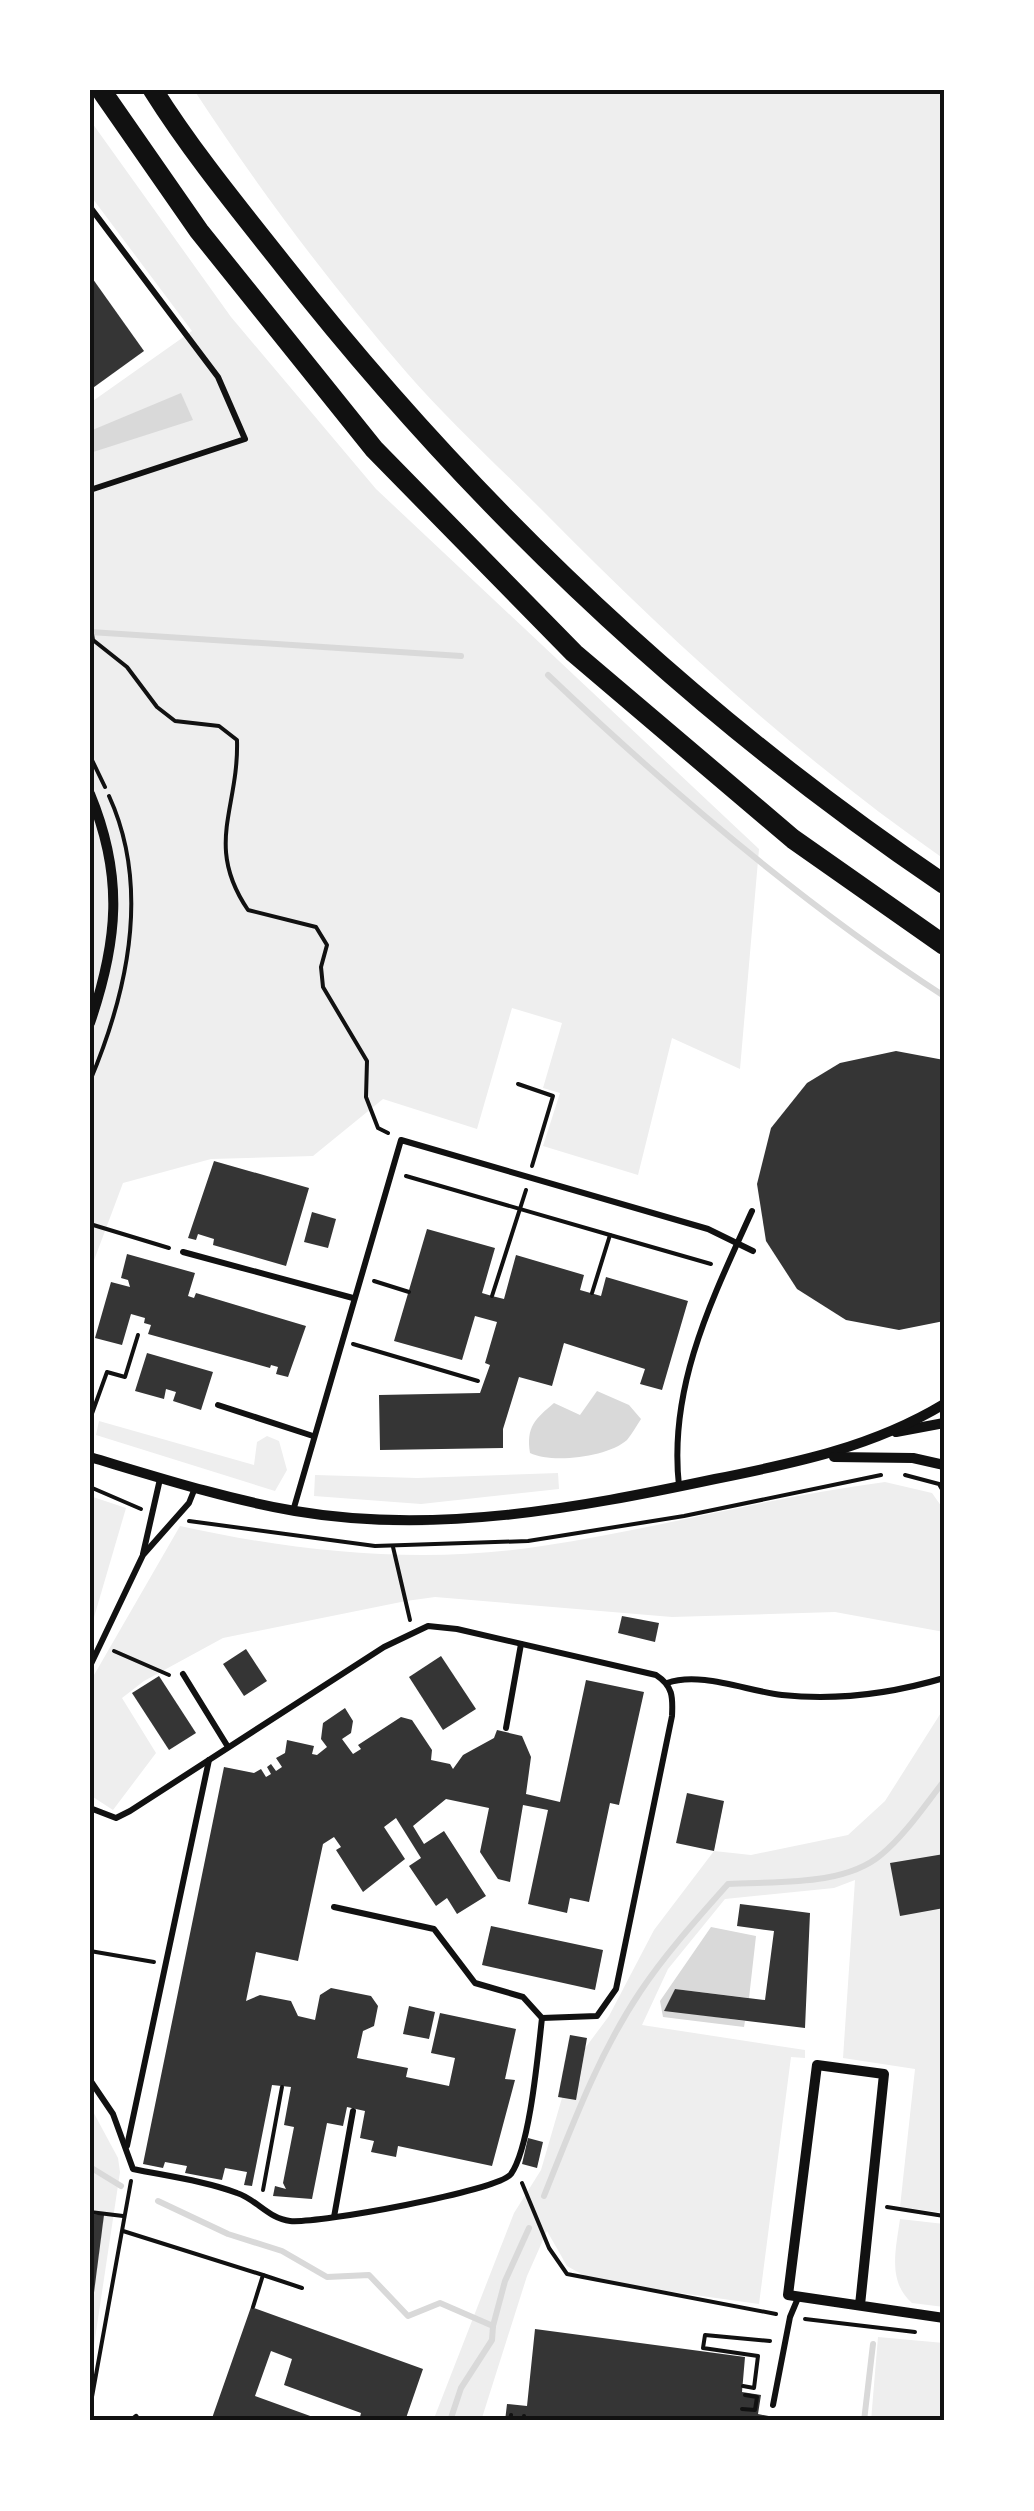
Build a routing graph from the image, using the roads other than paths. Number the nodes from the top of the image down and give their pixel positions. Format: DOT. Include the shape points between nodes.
graph roads {
  1 [pos="100,90"];
  2 [pos="153,90"];
  3 [pos="90,207"];
  4 [pos="90,490"];
  5 [pos="90,794"];
  6 [pos="944,884"];
  7 [pos="944,945"];
  8 [pos="90,1023"];
  9 [pos="752,1211"];
  10 [pos="737,1244"];
  11 [pos="183,1252"];
  12 [pos="753,1252"];
  13 [pos="353,1298"];
  14 [pos="944,1404"];
  15 [pos="218,1406"];
  16 [pos="944,1423"];
  17 [pos="889,1433"];
  18 [pos="313,1436"];
  19 [pos="824,1457"];
  20 [pos="90,1458"];
  21 [pos="944,1465"];
  22 [pos="160,1478"];
  23 [pos="195,1486"];
  24 [pos="680,1487"];
  25 [pos="292,1510"];
  26 [pos="143,1556"];
  27 [pos="521,1644"];
  28 [pos="90,1666"];
  29 [pos="183,1674"];
  30 [pos="944,1678"];
  31 [pos="667,1683"];
  32 [pos="506,1728"];
  33 [pos="228,1748"];
  34 [pos="210,1760"];
  35 [pos="90,1808"];
  36 [pos="334,1907"];
  37 [pos="542,2018"];
  38 [pos="90,2080"];
  39 [pos="353,2111"];
  40 [pos="127,2148"];
  41 [pos="334,2217"];
  42 [pos="798,2298"];
  43 [pos="860,2305"];
  44 [pos="944,2318"];
  45 [pos="774,2405"];
  1 -- 7 [label="highway" via="199,231 374,449 574,653 793,840"];
  2 -- 6 [label="highway" via="320,312 449,461 646,654 773,760"];
  3 -- 4 [label="lane" via="218,377 244,439"];
  5 -- 8 [label="street" via="104,827 116,892 109,967"];
  9 -- 10 [label="lane"];
  10 -- 12 [label="lane"];
  10 -- 13 [label="lane" via="708,1229 402,1140"];
  10 -- 24 [label="lane" via="677,1413"];
  11 -- 13 [label="lane"];
  13 -- 18 [label="lane"];
  14 -- 17 [label="street"];
  15 -- 18 [label="lane"];
  16 -- 17 [label="street"];
  17 -- 19 [label="street"];
  18 -- 25 [label="lane"];
  19 -- 21 [label="street"];
  19 -- 24 [label="street"];
  20 -- 22 [label="street"];
  22 -- 23 [label="street"];
  22 -- 26 [label="lane"];
  23 -- 25 [label="street"];
  23 -- 26 [label="lane" via="189,1503"];
  24 -- 25 [label="street" via="475,1519"];
  26 -- 28 [label="lane"];
  27 -- 31 [label="lane"];
  27 -- 32 [label="lane"];
  27 -- 33 [label="lane" via="457,1629 413,1630"];
  29 -- 33 [label="lane"];
  30 -- 31 [label="lane" via="840,1698 689,1678"];
  31 -- 37 [label="lane" via="672,1716 616,1989 598,2016"];
  33 -- 34 [label="lane"];
  34 -- 35 [label="lane" via="116,1818"];
  34 -- 40 [label="lane"];
  36 -- 37 [label="lane" via="434,1930 475,1983 524,1997"];
  37 -- 41 [label="lane" via="513,2171 476,2190"];
  38 -- 40 [label="lane"];
  39 -- 41 [label="lane"];
  40 -- 41 [label="lane" via="133,2169 240,2193 290,2222"];
  42 -- 43 [label="street"];
  42 -- 43 [label="street" via="788,2295 817,2065 884,2074"];
  42 -- 45 [label="lane"];
  43 -- 44 [label="street"];
}
